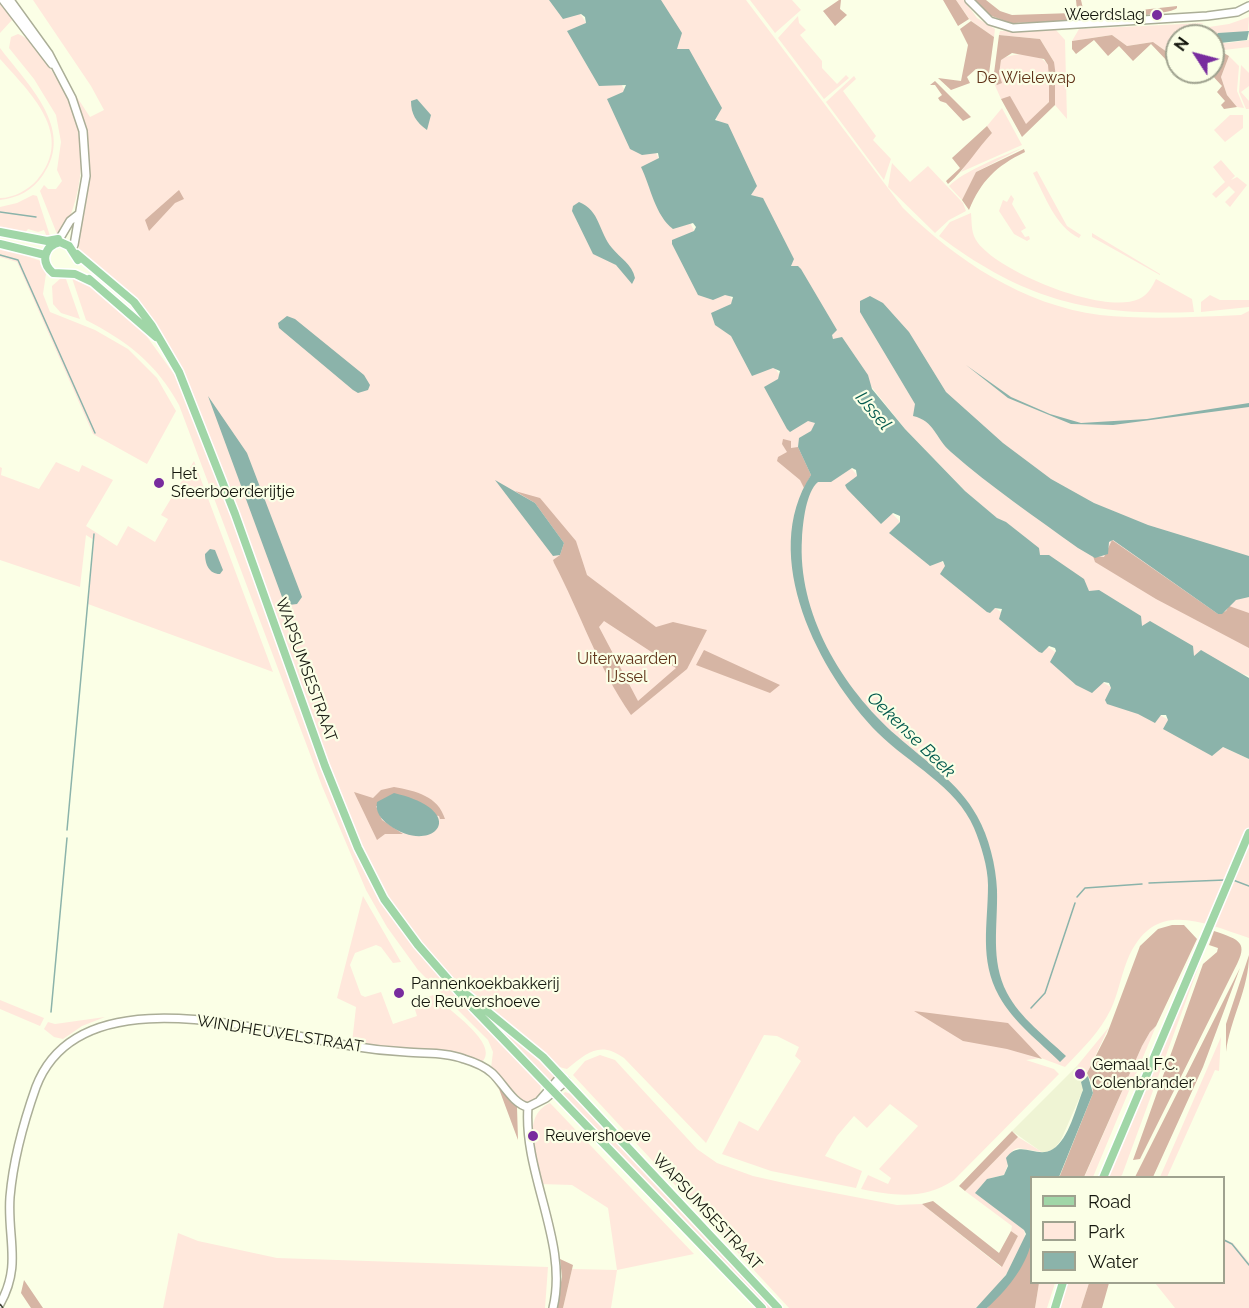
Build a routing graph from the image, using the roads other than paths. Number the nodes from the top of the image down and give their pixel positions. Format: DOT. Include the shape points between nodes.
graph roads {
  1 [pos="3,0"];
  2 [pos="10,0"];
  3 [pos="969,0"];
  4 [pos="1249,6"];
  5 [pos="54,66"];
  6 [pos="79,214"];
  7 [pos="0,232"];
  8 [pos="61,242"];
  9 [pos="0,244"];
  10 [pos="45,257"];
  11 [pos="77,257"];
  12 [pos="64,272"];
  13 [pos="161,342"];
  14 [pos="1249,833"];
  15 [pos="458,989"];
  16 [pos="564,1078"];
  17 [pos="551,1090"];
  18 [pos="528,1107"];
  19 [pos="1104,1176"];
  20 [pos="1062,1284"];
  21 [pos="0,1304"];
  22 [pos="553,1308"];
  23 [pos="762,1308"];
  24 [pos="778,1308"];
  25 [pos="1055,1308"];
  1 -- 5 [label="street"];
  2 -- 5 [label="street"];
  3 -- 4 [label="street" via="990,21 1013,28 1207,16 1237,12"];
  5 -- 6 [label="street" via="72,98 83,131 86,176"];
  6 -- 8 [label="street"];
  6 -- 8 [label="street" via="70,221"];
  7 -- 8 [label="main road"];
  8 -- 10 [label="main road"];
  8 -- 11 [label="main road"];
  9 -- 10 [label="main road"];
  10 -- 12 [label="main road" via="49,269"];
  11 -- 12 [label="main road"];
  11 -- 13 [label="main road, WAPSUMSESTRAAT" via="134,302"];
  12 -- 13 [label="main road, WAPSUMSESTRAAT" via="92,282 112,296"];
  13 -- 15 [label="main road, WAPSUMSESTRAAT" via="179,372 231,504 358,848 398,920"];
  14 -- 19 [label="main road"];
  15 -- 16 [label="main road, WAPSUMSESTRAAT"];
  15 -- 17 [label="main road, WAPSUMSESTRAAT"];
  16 -- 17 [label="street"];
  16 -- 24 [label="main road, WAPSUMSESTRAAT"];
  17 -- 18 [label="street"];
  17 -- 23 [label="main road, WAPSUMSESTRAAT"];
  18 -- 21 [label="street, WINDHEUVELSTRAAT" via="519,1103 485,1067 454,1056 370,1049 209,1021 121,1021 83,1032 57,1053 33,1096 12,1180 9,1210 14,1265"];
  18 -- 22 [label="street" via="527,1142 556,1266"];
  20 -- 25 [label="main road"];
}
